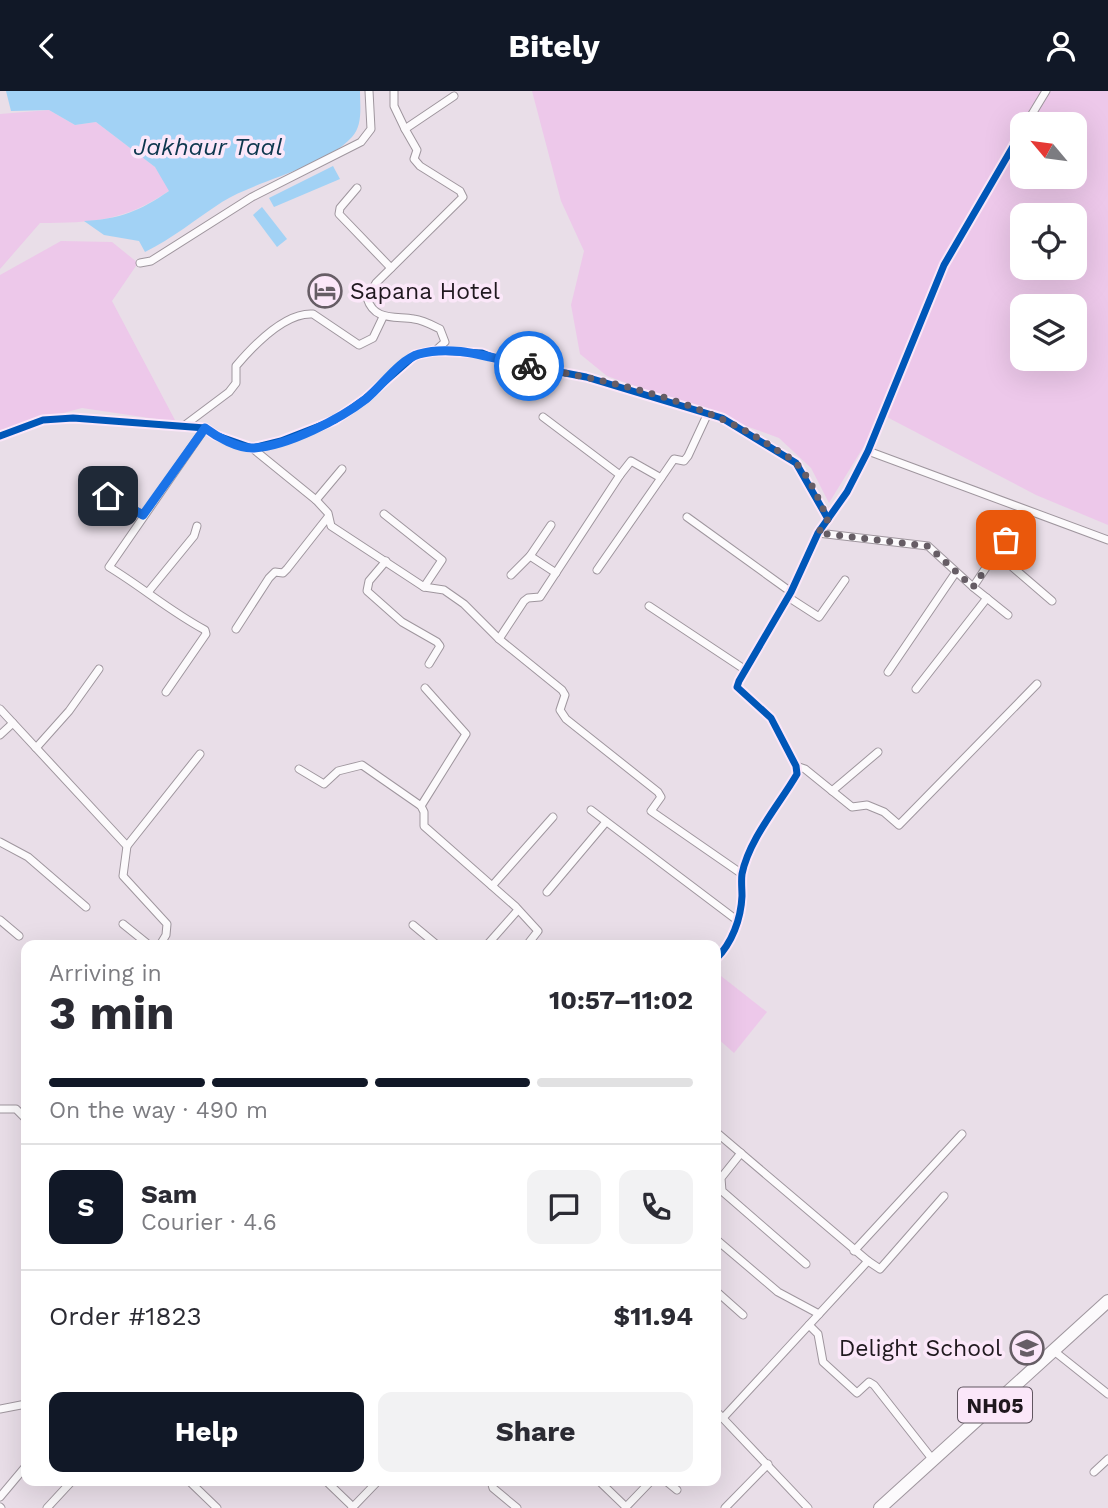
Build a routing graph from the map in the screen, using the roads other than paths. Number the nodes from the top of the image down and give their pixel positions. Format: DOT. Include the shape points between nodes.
graph roads {
  1 [pos="369,91"];
  2 [pos="394,91"];
  3 [pos="1045,91"];
  4 [pos="454,96"];
  5 [pos="1033,112"];
  6 [pos="405,129"];
  7 [pos="1010,152"];
  8 [pos="357,188"];
  9 [pos="140,263"];
  10 [pos="391,268"];
  11 [pos="383,317"];
  12 [pos="434,351"];
  13 [pos="708,414"];
  14 [pos="543,417"];
  15 [pos="185,425"];
  16 [pos="205,428"];
  17 [pos="0,436"];
  18 [pos="252,449"];
  19 [pos="868,451"];
  20 [pos="342,469"];
  21 [pos="620,475"];
  22 [pos="660,478"];
  23 [pos="316,500"];
  24 [pos="1024,511"];
  25 [pos="384,514"];
  26 [pos="143,515"];
  27 [pos="96,516"];
  28 [pos="328,517"];
  29 [pos="688,517"];
  30 [pos="828,519"];
  31 [pos="551,525"];
  32 [pos="197,526"];
  33 [pos="818,533"];
  34 [pos="1108,540"];
  35 [pos="995,552"];
  36 [pos="530,556"];
  37 [pos="386,561"];
  38 [pos="597,571"];
  39 [pos="956,572"];
  40 [pos="556,573"];
  41 [pos="511,575"];
  42 [pos="845,580"];
  43 [pos="424,587"];
  44 [pos="973,587"];
  45 [pos="149,591"];
  46 [pos="790,595"];
  47 [pos="987,598"];
  48 [pos="1052,601"];
  49 [pos="649,606"];
  50 [pos="1007,615"];
  51 [pos="236,629"];
  52 [pos="499,639"];
  53 [pos="429,664"];
  54 [pos="99,669"];
  55 [pos="744,669"];
  56 [pos="888,672"];
  57 [pos="1037,684"];
  58 [pos="425,688"];
  59 [pos="916,689"];
  60 [pos="166,692"];
  61 [pos="0,709"];
  62 [pos="13,723"];
  63 [pos="0,735"];
  64 [pos="36,748"];
  65 [pos="878,753"];
  66 [pos="200,754"];
  67 [pos="796,766"];
  68 [pos="299,769"];
  69 [pos="832,791"];
  70 [pos="421,806"];
  71 [pos="591,810"];
  72 [pos="553,817"];
  73 [pos="606,822"];
  74 [pos="127,846"];
  75 [pos="2,847"];
  76 [pos="742,874"];
  77 [pos="492,886"];
  78 [pos="547,892"];
  79 [pos="86,907"];
  80 [pos="516,911"];
  81 [pos="0,921"];
  82 [pos="738,921"];
  83 [pos="124,924"];
  84 [pos="414,925"];
  85 [pos="19,936"];
  86 [pos="143,940"];
  87 [pos="163,940"];
  88 [pos="431,940"];
  89 [pos="491,940"];
  90 [pos="531,940"];
  91 [pos="721,954"];
  92 [pos="0,1109"];
  93 [pos="21,1114"];
  94 [pos="962,1135"];
  95 [pos="721,1136"];
  96 [pos="741,1153"];
  97 [pos="944,1196"];
  98 [pos="721,1244"];
  99 [pos="854,1251"];
  100 [pos="868,1261"];
  101 [pos="806,1264"];
  102 [pos="721,1295"];
  103 [pos="1108,1301"];
  104 [pos="819,1314"];
  105 [pos="743,1315"];
  106 [pos="809,1325"];
  107 [pos="1054,1351"];
  108 [pos="1108,1394"];
  109 [pos="21,1405"];
  110 [pos="0,1409"];
  111 [pos="723,1418"];
  112 [pos="1108,1459"];
  113 [pos="933,1460"];
  114 [pos="768,1464"];
  115 [pos="21,1472"];
  116 [pos="1094,1472"];
  117 [pos="67,1486"];
  118 [pos="194,1486"];
  119 [pos="331,1486"];
  120 [pos="373,1486"];
  121 [pos="492,1486"];
  122 [pos="604,1486"];
  123 [pos="646,1486"];
  124 [pos="672,1486"];
  125 [pos="677,1490"];
  126 [pos="0,1497"];
  127 [pos="734,1504"];
  128 [pos="47,1508"];
  129 [pos="217,1508"];
  130 [pos="352,1508"];
  131 [pos="517,1508"];
  132 [pos="725,1508"];
  133 [pos="808,1508"];
  134 [pos="880,1508"];
  1 -- 9 [label="street" via="371,129 361,142 252,197 151,261"];
  2 -- 6 [label="street" via="394,106"];
  3 -- 5 [label="street"];
  4 -- 6 [label="street"];
  6 -- 10 [label="street" via="417,150 414,159 463,197"];
  7 -- 19 [label="street" via="944,265"];
  8 -- 10 [label="street" via="339,214"];
  10 -- 11 [label="street" via="367,297"];
  11 -- 12 [label="street" via="417,319 440,329 445,342"];
  11 -- 15 [label="street" via="373,338 359,345 313,314 290,320 241,360 229,392"];
  12 -- 13 [label="street" via="482,353 586,377"];
  12 -- 18 [label="street" via="415,355 335,420"];
  13 -- 22 [label="street" via="688,456 684,461 674,459"];
  13 -- 30 [label="street" via="761,439 796,463"];
  14 -- 21 [label="street"];
  15 -- 16 [label="street"];
  15 -- 17 [label="street" via="73,418 43,420"];
  16 -- 18 [label="street"];
  16 -- 26 [label="street"];
  18 -- 23 [label="street"];
  19 -- 24 [label="street"];
  19 -- 30 [label="street"];
  20 -- 23 [label="street"];
  21 -- 22 [label="street" via="631,461"];
  21 -- 40 [label="street"];
  22 -- 38 [label="street"];
  23 -- 28 [label="street"];
  24 -- 34 [label="street"];
  24 -- 35 [label="street"];
  25 -- 43 [label="street" via="442,560"];
  26 -- 27 [label="street" via="108,496"];
  26 -- 45 [label="street" via="109,567"];
  28 -- 37 [label="street" via="331,526"];
  28 -- 51 [label="street" via="287,569 269,578"];
  29 -- 46 [label="street"];
  30 -- 33 [label="street"];
  31 -- 36 [label="street"];
  32 -- 45 [label="street" via="194,536"];
  33 -- 39 [label="street" via="928,546"];
  33 -- 46 [label="street"];
  35 -- 44 [label="street"];
  35 -- 48 [label="street"];
  36 -- 40 [label="street"];
  36 -- 41 [label="street"];
  37 -- 43 [label="street"];
  37 -- 53 [label="street" via="369,581 367,591 402,622 437,642 440,646"];
  39 -- 44 [label="street"];
  39 -- 56 [label="street"];
  40 -- 52 [label="street" via="538,599 524,601"];
  42 -- 46 [label="street" via="819,617"];
  43 -- 52 [label="street" via="444,590"];
  44 -- 47 [label="street"];
  45 -- 60 [label="street" via="206,634"];
  46 -- 55 [label="street"];
  47 -- 50 [label="street"];
  47 -- 59 [label="street"];
  49 -- 55 [label="street"];
  52 -- 76 [label="street" via="562,690 560,710 566,719 658,792 661,797 652,811"];
  54 -- 64 [label="street"];
  55 -- 67 [label="street" via="737,687 771,717"];
  57 -- 69 [label="street" via="899,825 867,805 852,807"];
  58 -- 70 [label="street" via="467,734"];
  61 -- 62 [label="street"];
  62 -- 63 [label="street"];
  62 -- 64 [label="street"];
  64 -- 74 [label="street"];
  65 -- 69 [label="street"];
  66 -- 74 [label="street"];
  67 -- 69 [label="street"];
  67 -- 76 [label="street" via="797,774 758,837"];
  68 -- 70 [label="street" via="324,785 338,771 362,765"];
  70 -- 77 [label="street" via="424,826"];
  71 -- 73 [label="street"];
  72 -- 77 [label="street"];
  73 -- 78 [label="street"];
  73 -- 82 [label="street"];
  74 -- 87 [label="street" via="123,876 167,925"];
  75 -- 79 [label="street" via="28,857"];
  76 -- 82 [label="street"];
  77 -- 80 [label="street"];
  80 -- 89 [label="street"];
  80 -- 90 [label="street" via="538,931"];
  81 -- 85 [label="street"];
  82 -- 91 [label="street"];
  83 -- 86 [label="street"];
  84 -- 88 [label="street"];
  92 -- 93 [label="street" via="16,1109"];
  94 -- 99 [label="street"];
  95 -- 96 [label="street"];
  96 -- 99 [label="street"];
  96 -- 101 [label="street" via="721,1178 722,1191"];
  97 -- 100 [label="street" via="880,1269"];
  98 -- 104 [label="street" via="778,1292"];
  99 -- 100 [label="street"];
  100 -- 104 [label="street"];
  102 -- 105 [label="street"];
  103 -- 107 [label="main road, NH05"];
  104 -- 106 [label="street"];
  106 -- 111 [label="street"];
  106 -- 113 [label="street" via="818,1334 823,1362 857,1393 869,1382 874,1385"];
  107 -- 108 [label="street"];
  107 -- 113 [label="main road, NH05"];
  109 -- 110 [label="street"];
  111 -- 114 [label="street"];
  112 -- 116 [label="street"];
  113 -- 134 [label="main road, NH05"];
  114 -- 127 [label="street"];
  114 -- 133 [label="street"];
  115 -- 126 [label="street"];
  117 -- 128 [label="street"];
  118 -- 129 [label="street"];
  119 -- 130 [label="street"];
  120 -- 130 [label="street"];
  121 -- 131 [label="street"];
  122 -- 123 [label="street" via="626,1507"];
  124 -- 125 [label="street"];
  127 -- 132 [label="street"];
}
